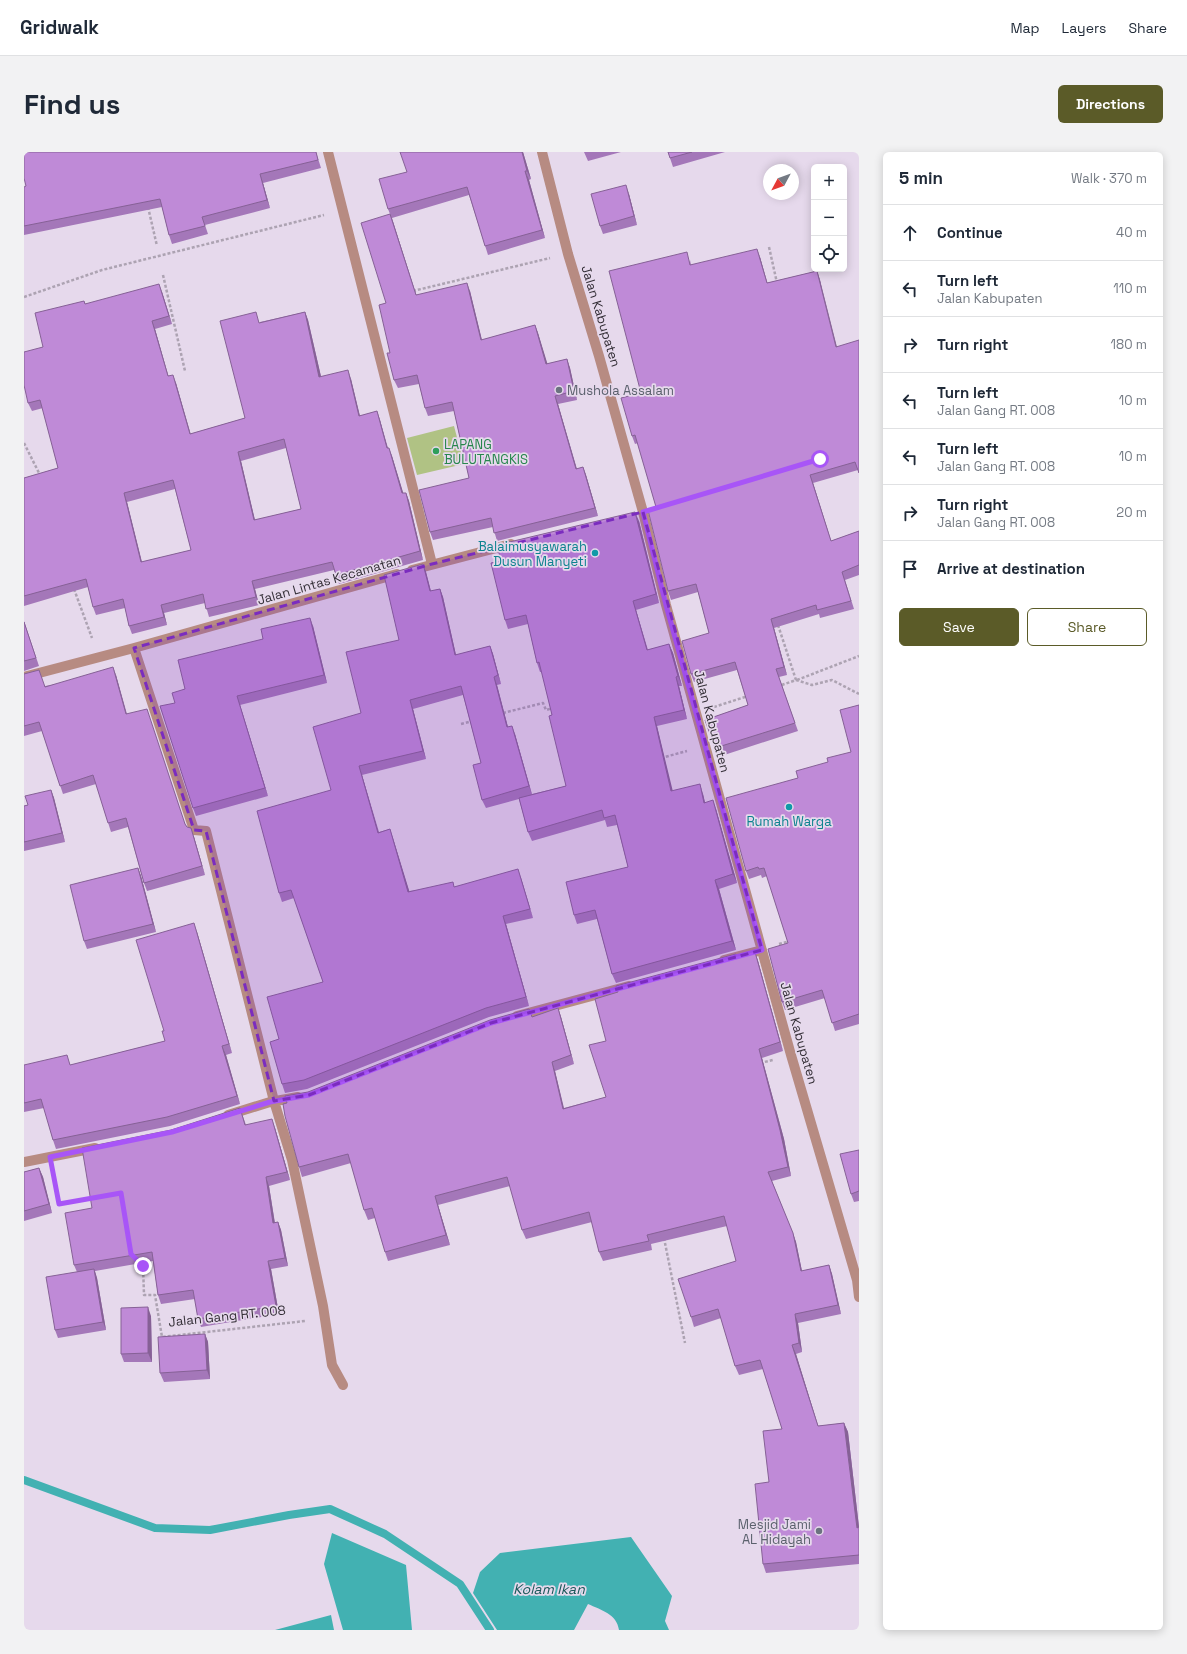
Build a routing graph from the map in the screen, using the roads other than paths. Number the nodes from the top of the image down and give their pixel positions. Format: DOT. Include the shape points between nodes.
graph roads {
  1 [pos="328,152"];
  2 [pos="542,152"];
  3 [pos="522,542"];
  4 [pos="432,564"];
  5 [pos="134,648"];
  6 [pos="24,677"];
  7 [pos="762,950"];
  8 [pos="717,962"];
  9 [pos="642,983"];
  10 [pos="506,1019"];
  11 [pos="309,1095"];
  12 [pos="274,1101"];
  13 [pos="217,1118"];
  14 [pos="103,1146"];
  15 [pos="24,1162"];
  16 [pos="859,1297"];
  17 [pos="343,1385"];
  1 -- 4 [label="street"];
  2 -- 7 [label="street, Jalan Kabupaten" via="568,254 599,356 639,513"];
  3 -- 4 [label="street, Jalan Lintas Kecamatan"];
  4 -- 5 [label="street, Jalan Lintas Kecamatan"];
  5 -- 6 [label="street, Jalan Lintas Kecamatan"];
  5 -- 12 [label="street" via="194,830 206,831"];
  7 -- 8 [label="street"];
  7 -- 16 [label="street, Jalan Kabupaten" via="858,1280"];
  9 -- 10 [label="street"];
  11 -- 12 [label="street"];
  12 -- 13 [label="street"];
  12 -- 17 [label="street" via="292,1160 332,1365"];
  14 -- 15 [label="street"];
}
